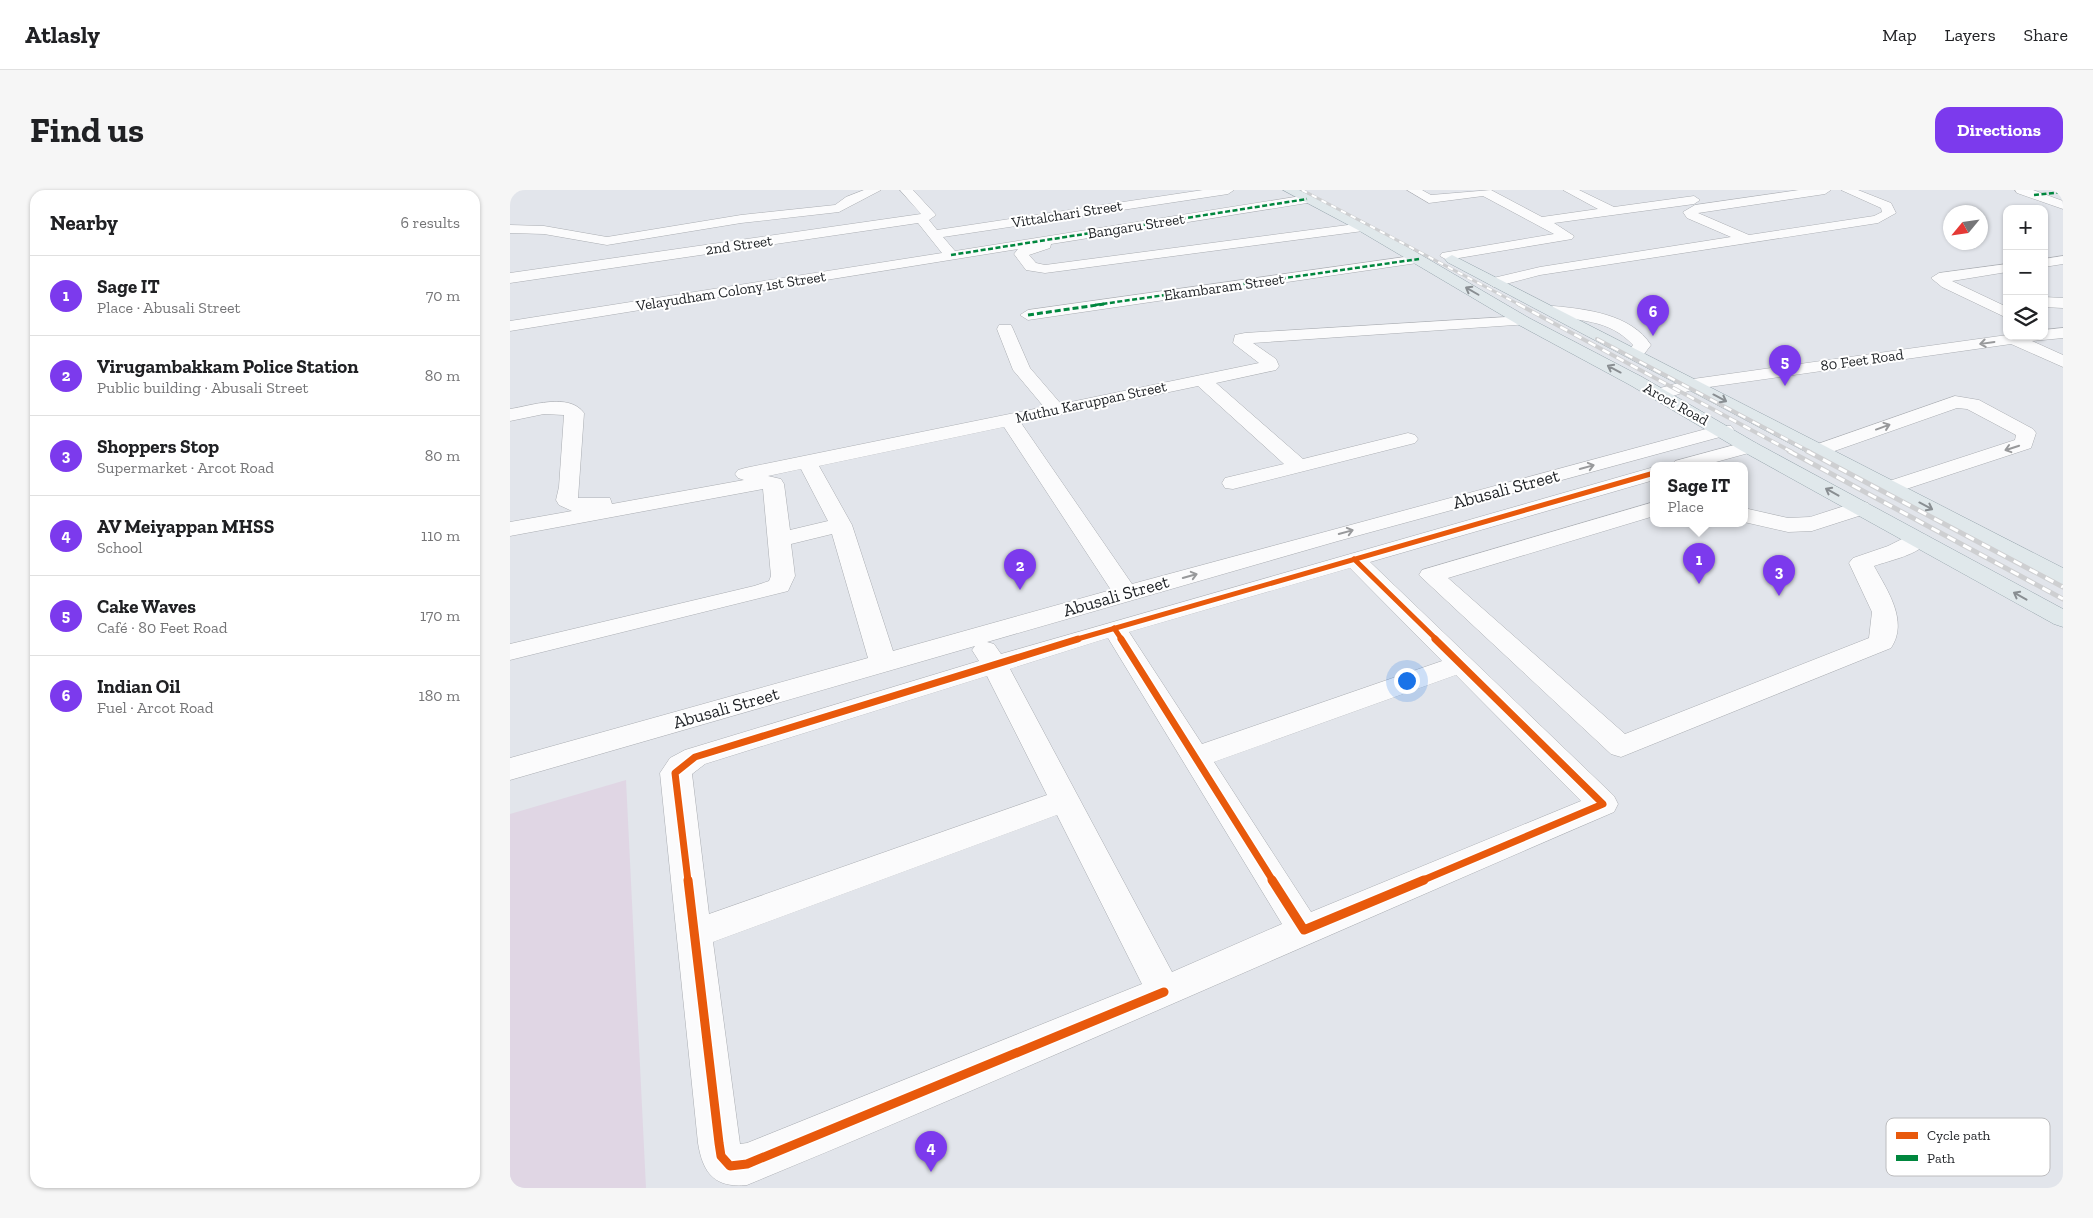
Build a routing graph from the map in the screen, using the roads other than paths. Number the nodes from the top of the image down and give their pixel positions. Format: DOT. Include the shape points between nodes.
graph roads {
  1 [pos="875,190"];
  2 [pos="906,190"];
  3 [pos="1228,190"];
  4 [pos="1289,190"];
  5 [pos="1413,190"];
  6 [pos="1569,190"];
  7 [pos="1671,190"];
  8 [pos="1772,190"];
  9 [pos="1825,190"];
  10 [pos="1847,190"];
  11 [pos="2021,190"];
  12 [pos="2063,192"];
  13 [pos="2034,195"];
  14 [pos="1314,197"];
  15 [pos="1694,200"];
  16 [pos="2063,205"];
  17 [pos="1612,211"];
  18 [pos="921,219"];
  19 [pos="1540,221"];
  20 [pos="1363,227"];
  21 [pos="510,229"];
  22 [pos="936,234"];
  23 [pos="1749,240"];
  24 [pos="958,254"];
  25 [pos="1447,256"];
  26 [pos="1419,259"];
  27 [pos="2063,260"];
  28 [pos="2048,262"];
  29 [pos="2003,269"];
  30 [pos="510,278"];
  31 [pos="1494,282"];
  32 [pos="2048,302"];
  33 [pos="2063,303"];
  34 [pos="2003,311"];
  35 [pos="1028,315"];
  36 [pos="2063,319"];
  37 [pos="1523,321"];
  38 [pos="510,326"];
  39 [pos="1005,329"];
  40 [pos="2050,333"];
  41 [pos="2003,334"];
  42 [pos="2003,334"];
  43 [pos="2023,340"];
  44 [pos="2063,362"];
  45 [pos="1676,375"];
  46 [pos="1201,379"];
  47 [pos="1636,381"];
  48 [pos="1693,384"];
  49 [pos="1660,394"];
  50 [pos="1056,410"];
  51 [pos="510,415"];
  52 [pos="1008,419"];
  53 [pos="1724,430"];
  54 [pos="1408,439"];
  55 [pos="1750,447"];
  56 [pos="1828,447"];
  57 [pos="807,462"];
  58 [pos="1693,462"];
  59 [pos="1299,466"];
  60 [pos="1650,474"];
  61 [pos="1233,483"];
  62 [pos="1900,485"];
  63 [pos="1860,508"];
  64 [pos="1650,510"];
  65 [pos="1748,516"];
  66 [pos="841,526"];
  67 [pos="510,529"];
  68 [pos="778,540"];
  69 [pos="1918,540"];
  70 [pos="1354,559"];
  71 [pos="2063,578"];
  72 [pos="1126,594"];
  73 [pos="2063,619"];
  74 [pos="1114,628"];
  75 [pos="978,636"];
  76 [pos="510,652"];
  77 [pos="884,663"];
  78 [pos="1462,664"];
  79 [pos="995,665"];
  80 [pos="1196,757"];
  81 [pos="510,769"];
  82 [pos="1065,800"];
  83 [pos="1304,930"];
  84 [pos="696,933"];
  85 [pos="1164,992"];
  1 -- 21 [label="street" via="839,208 607,240 544,230"];
  2 -- 18 [label="street" via="929,215"];
  3 -- 22 [label="street, Vittalchari Street"];
  4 -- 14 [label="main road, Arcot Road"];
  5 -- 19 [label="street" via="1430,199 1485,192"];
  6 -- 17 [label="street"];
  7 -- 15 [label="street"];
  8 -- 15 [label="street"];
  9 -- 23 [label="street" via="1690,212"];
  10 -- 23 [label="street" via="1886,206 1889,213 1878,219"];
  11 -- 13 [label="street"];
  12 -- 13 [label="street"];
  13 -- 16 [label="street"];
  14 -- 20 [label="main road, Arcot Road"];
  14 -- 20 [label="street" via="1034,247 1020,254 1031,267 1045,270"];
  14 -- 24 [label="street, Bangaru Street"];
  14 -- 25 [label="main road, Arcot Road" via="1383,219"];
  15 -- 17 [label="street"];
  17 -- 19 [label="street"];
  18 -- 22 [label="street"];
  18 -- 30 [label="street, 2nd Street"];
  19 -- 25 [label="street" via="1567,236"];
  20 -- 26 [label="main road, Arcot Road"];
  22 -- 24 [label="street"];
  23 -- 31 [label="street" via="1540,271"];
  24 -- 38 [label="street, Velayudham Colony 1st Street"];
  25 -- 31 [label="main road, Arcot Road"];
  26 -- 35 [label="street, Ekambaram Street"];
  37 -- 26 [label="main road, Arcot Road, one-way"];
  27 -- 28 [label="street"];
  29 -- 34 [label="street" via="1939,278"];
  31 -- 45 [label="main road, Arcot Road"];
  32 -- 33 [label="street"];
  36 -- 40 [label="street, 80 Feet Road"];
  37 -- 46 [label="street, Muthu Karuppan Street" via="1252,336 1241,341 1270,366"];
  47 -- 37 [label="main road, Arcot Road, one-way"];
  39 -- 50 [label="street" via="1022,370"];
  41 -- 45 [label="street, 80 Feet Road"];
  42 -- 48 [label="street, 80 Feet Road, one-way"];
  43 -- 44 [label="street"];
  45 -- 47 [label="street, 80 Feet Road"];
  45 -- 48 [label="main road, Arcot Road"];
  46 -- 50 [label="street, Muthu Karuppan Street"];
  46 -- 59 [label="street"];
  47 -- 49 [label="main road, Arcot Road"];
  48 -- 49 [label="street, 80 Feet Road"];
  48 -- 56 [label="main road, Arcot Road, one-way"];
  49 -- 53 [label="main road, Arcot Road"];
  50 -- 52 [label="street, Muthu Karuppan Street"];
  51 -- 57 [label="street, Muthu Karuppan Street" via="559,408 568,408 574,413 567,500 575,505 592,505"];
  52 -- 57 [label="street, Muthu Karuppan Street"];
  52 -- 72 [label="street"];
  53 -- 55 [label="main road, Arcot Road"];
  72 -- 53 [label="street, Abusali Street, one-way"];
  54 -- 59 [label="street"];
  55 -- 58 [label="street"];
  63 -- 55 [label="main road, Arcot Road, one-way"];
  56 -- 62 [label="main road, Arcot Road"];
  56 -- 62 [label="street, one-way" via="1955,402 1972,404 2026,433 2024,444"];
  57 -- 66 [label="street"];
  59 -- 61 [label="street"];
  60 -- 70 [label="street"];
  62 -- 71 [label="main road, Arcot Road, one-way"];
  63 -- 65 [label="street" via="1812,524 1788,525"];
  63 -- 69 [label="main road, Arcot Road"];
  64 -- 69 [label="street" via="1431,575 1621,747 1882,642 1885,612 1861,563"];
  66 -- 68 [label="street"];
  66 -- 77 [label="street"];
  67 -- 68 [label="street" via="768,482 773,484"];
  68 -- 76 [label="street" via="783,576 779,586"];
  73 -- 69 [label="main road, Arcot Road, one-way"];
  70 -- 74 [label="street"];
  70 -- 78 [label="street"];
  72 -- 75 [label="street, Abusali Street"];
  74 -- 79 [label="street"];
  74 -- 80 [label="street"];
  75 -- 77 [label="street, Abusali Street"];
  75 -- 79 [label="street"];
  77 -- 81 [label="street, Abusali Street"];
  78 -- 80 [label="street"];
  78 -- 83 [label="street" via="1603,804"];
  79 -- 82 [label="street"];
  79 -- 84 [label="street" via="695,757 681,766 675,780"];
  80 -- 83 [label="street"];
  82 -- 84 [label="street"];
  82 -- 85 [label="street"];
  83 -- 85 [label="street"];
  84 -- 85 [label="street" via="721,1156 730,1166 747,1164"];
}
